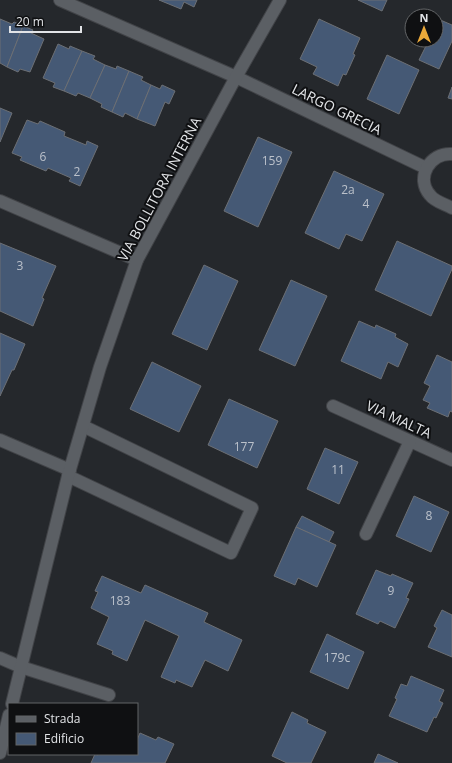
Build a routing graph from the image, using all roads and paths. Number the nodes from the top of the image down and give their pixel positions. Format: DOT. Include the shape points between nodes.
graph roads {
  1 [pos="60,0"];
  2 [pos="280,0"];
  3 [pos="236,77"];
  4 [pos="452,154"];
  5 [pos="426,168"];
  6 [pos="0,201"];
  7 [pos="452,208"];
  8 [pos="137,260"];
  9 [pos="333,406"];
  10 [pos="83,426"];
  11 [pos="0,440"];
  12 [pos="410,441"];
  13 [pos="452,460"];
  14 [pos="69,473"];
  15 [pos="366,534"];
  16 [pos="0,658"];
  17 [pos="21,667"];
  18 [pos="109,695"];
  19 [pos="12,703"];
  20 [pos="8,719"];
  21 [pos="0,753"];
  1 -- 3 [label="street, LARGO GRECIA"];
  2 -- 3 [label="street, VIA BOLLITORA INTERNA"];
  3 -- 5 [label="street, LARGO GRECIA"];
  3 -- 8 [label="street, VIA BOLLITORA INTERNA"];
  4 -- 5 [label="street" via="438,156"];
  5 -- 7 [label="street" via="426,190 436,200"];
  6 -- 8 [label="street"];
  8 -- 10 [label="street, VIA BOLLITORA INTERNA" via="100,367"];
  9 -- 12 [label="street, VIA MALTA"];
  10 -- 14 [label="street, VIA BOLLITORA INTERNA"];
  10 -- 14 [label="street" via="252,508 231,553"];
  11 -- 14 [label="street"];
  12 -- 13 [label="street, VIA MALTA"];
  12 -- 15 [label="street"];
  14 -- 17 [label="street, VIA BOLLITORA INTERNA"];
  16 -- 17 [label="street"];
  17 -- 18 [label="street"];
  17 -- 19 [label="street, VIA BOLLITORA INTERNA"];
  20 -- 21 [label="street"];
}
